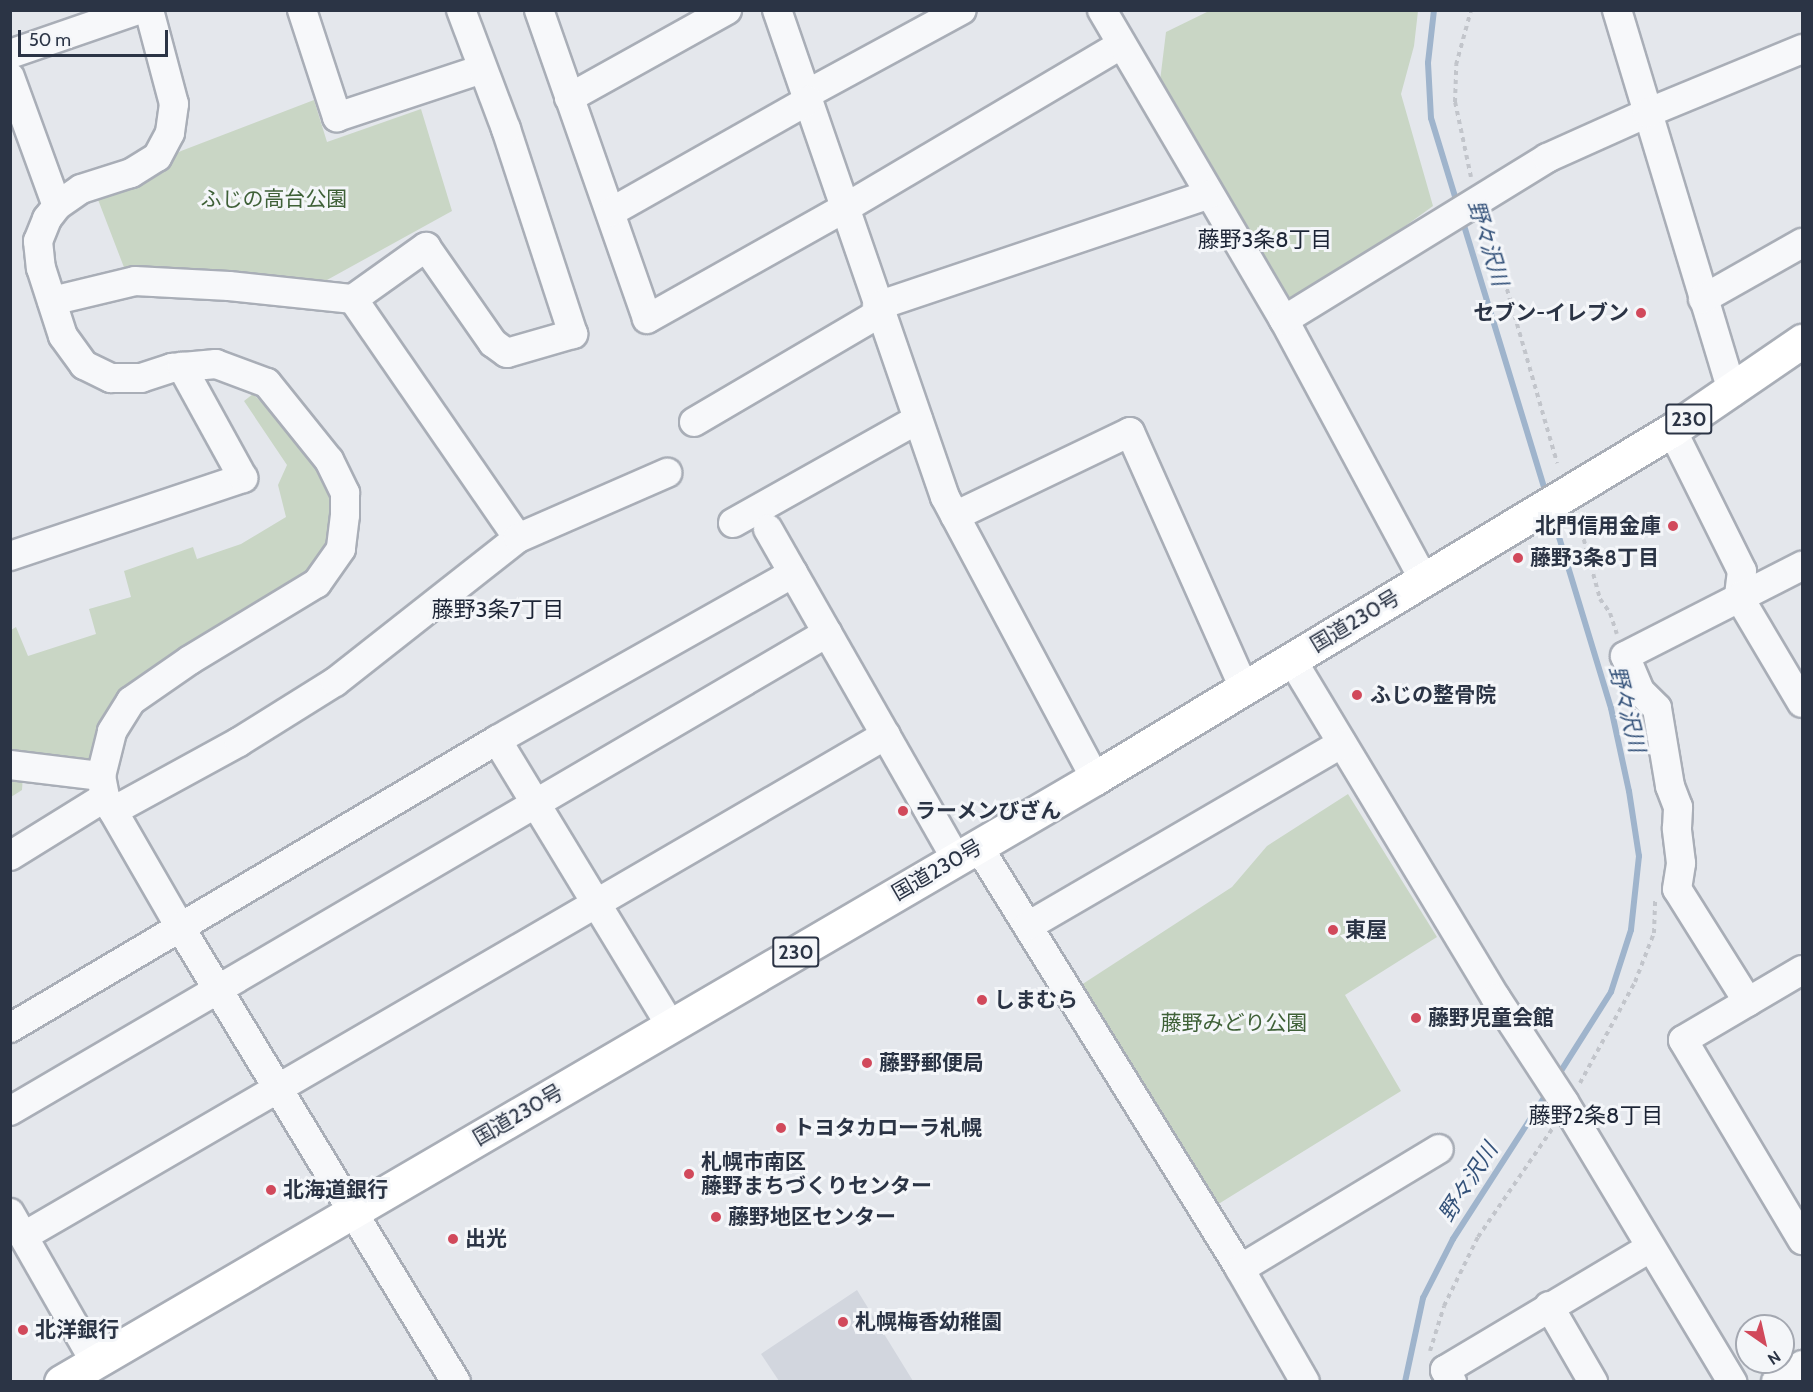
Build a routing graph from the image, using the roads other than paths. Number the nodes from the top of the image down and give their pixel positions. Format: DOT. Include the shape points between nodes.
graph roads {
  1 [pos="138,10"];
  2 [pos="149,10"];
  3 [pos="302,10"];
  4 [pos="461,10"];
  5 [pos="539,10"];
  6 [pos="727,10"];
  7 [pos="777,10"];
  8 [pos="962,10"];
  9 [pos="1102,10"];
  10 [pos="1617,10"];
  11 [pos="1121,45"];
  12 [pos="1803,49"];
  13 [pos="10,54"];
  14 [pos="482,69"];
  15 [pos="10,77"];
  16 [pos="808,97"];
  17 [pos="569,98"];
  18 [pos="1647,113"];
  19 [pos="1209,194"];
  20 [pos="57,206"];
  21 [pos="845,208"];
  22 [pos="612,212"];
  23 [pos="1803,243"];
  24 [pos="353,299"];
  25 [pos="1703,299"];
  26 [pos="52,302"];
  27 [pos="879,309"];
  28 [pos="1284,320"];
  29 [pos="1803,341"];
  30 [pos="182,367"];
  31 [pos="1732,392"];
  32 [pos="918,419"];
  33 [pos="694,422"];
  34 [pos="1672,430"];
  35 [pos="667,473"];
  36 [pos="955,516"];
  37 [pos="733,523"];
  38 [pos="768,528"];
  39 [pos="518,538"];
  40 [pos="10,556"];
  41 [pos="1803,566"];
  42 [pos="793,573"];
  43 [pos="1424,579"];
  44 [pos="1739,597"];
  45 [pos="827,633"];
  46 [pos="1292,660"];
  47 [pos="1244,688"];
  48 [pos="1803,703"];
  49 [pos="886,735"];
  50 [pos="497,740"];
  51 [pos="1342,743"];
  52 [pos="10,765"];
  53 [pos="1095,778"];
  54 [pos="107,794"];
  55 [pos="536,803"];
  56 [pos="967,853"];
  57 [pos="10,855"];
  58 [pos="597,905"];
  59 [pos="1028,926"];
  60 [pos="180,927"];
  61 [pos="1803,970"];
  62 [pos="217,988"];
  63 [pos="1748,1002"];
  64 [pos="671,1026"];
  65 [pos="10,1028"];
  66 [pos="279,1089"];
  67 [pos="10,1111"];
  68 [pos="1439,1149"];
  69 [pos="352,1212"];
  70 [pos="17,1225"];
  71 [pos="1803,1240"];
  72 [pos="1650,1248"];
  73 [pos="1240,1269"];
  74 [pos="1549,1306"];
  75 [pos="1803,1365"];
  76 [pos="80,1374"];
  77 [pos="456,1382"];
  78 [pos="1305,1382"];
  79 [pos="1452,1382"];
  80 [pos="1593,1382"];
  81 [pos="1732,1382"];
  82 [pos="1776,1382"];
  1 -- 13 [label="street"];
  2 -- 20 [label="street" via="174,104 171,133 157,157 131,173 81,189"];
  3 -- 14 [label="street" via="337,117"];
  4 -- 14 [label="street"];
  5 -- 17 [label="street"];
  6 -- 17 [label="street"];
  7 -- 16 [label="street"];
  8 -- 16 [label="street"];
  9 -- 11 [label="street"];
  10 -- 18 [label="street"];
  11 -- 19 [label="street"];
  11 -- 21 [label="street"];
  12 -- 18 [label="street"];
  14 -- 24 [label="street" via="507,129 573,334 507,353 493,343 426,247"];
  15 -- 20 [label="street"];
  16 -- 21 [label="street"];
  16 -- 22 [label="street"];
  17 -- 22 [label="street"];
  18 -- 25 [label="street"];
  18 -- 28 [label="street" via="1547,158"];
  19 -- 27 [label="street"];
  19 -- 28 [label="street"];
  20 -- 26 [label="street" via="38,241 41,268"];
  21 -- 22 [label="street" via="647,319"];
  21 -- 27 [label="street"];
  23 -- 25 [label="street"];
  24 -- 26 [label="street" via="135,281"];
  24 -- 39 [label="street"];
  25 -- 31 [label="street"];
  26 -- 30 [label="street" via="63,336 84,365 111,378 141,378"];
  27 -- 32 [label="street"];
  27 -- 33 [label="street"];
  28 -- 43 [label="street"];
  29 -- 31 [label="highway, 国道230号 / 230"];
  30 -- 40 [label="street" via="243,478"];
  30 -- 54 [label="street" via="216,364 267,383 329,460 345,493 341,549 317,583 190,660 131,701 112,732"];
  31 -- 34 [label="highway, 国道230号 / 230"];
  32 -- 36 [label="street"];
  32 -- 37 [label="street"];
  34 -- 43 [label="highway, 国道230号 / 230"];
  34 -- 44 [label="street" via="1742,571"];
  35 -- 39 [label="street"];
  36 -- 47 [label="street" via="1130,432"];
  36 -- 53 [label="street"];
  38 -- 42 [label="street"];
  39 -- 54 [label="street" via="335,682 239,742"];
  41 -- 44 [label="street"];
  42 -- 45 [label="street"];
  42 -- 50 [label="street"];
  43 -- 46 [label="highway, 国道230号 / 230"];
  44 -- 48 [label="street"];
  44 -- 63 [label="street" via="1625,656 1640,691 1658,708 1670,786 1678,807 1681,863 1677,889"];
  45 -- 49 [label="street"];
  45 -- 55 [label="street"];
  46 -- 47 [label="highway, 国道230号 / 230"];
  46 -- 51 [label="street"];
  47 -- 53 [label="highway, 国道230号 / 230"];
  49 -- 56 [label="street"];
  49 -- 58 [label="street"];
  50 -- 55 [label="street"];
  50 -- 60 [label="street"];
  51 -- 59 [label="street"];
  51 -- 72 [label="street"];
  52 -- 54 [label="street"];
  53 -- 56 [label="highway, 国道230号 / 230"];
  54 -- 57 [label="street"];
  54 -- 60 [label="street"];
  55 -- 58 [label="street"];
  55 -- 62 [label="street"];
  56 -- 59 [label="street"];
  56 -- 64 [label="highway, 国道230号 / 230"];
  58 -- 64 [label="street"];
  58 -- 66 [label="street"];
  59 -- 73 [label="street"];
  60 -- 62 [label="street"];
  60 -- 65 [label="street"];
  61 -- 63 [label="street"];
  62 -- 66 [label="street"];
  62 -- 67 [label="street"];
  63 -- 71 [label="street" via="1683,1040"];
  64 -- 69 [label="highway, 国道230号 / 230"];
  66 -- 69 [label="street"];
  66 -- 70 [label="street"];
  68 -- 73 [label="street"];
  69 -- 76 [label="highway, 国道230号 / 230"];
  69 -- 77 [label="street"];
  70 -- 76 [label="street"];
  72 -- 74 [label="street"];
  72 -- 81 [label="street"];
  73 -- 78 [label="street"];
  74 -- 79 [label="street" via="1445,1370"];
  74 -- 80 [label="street"];
  75 -- 82 [label="street"];
}
